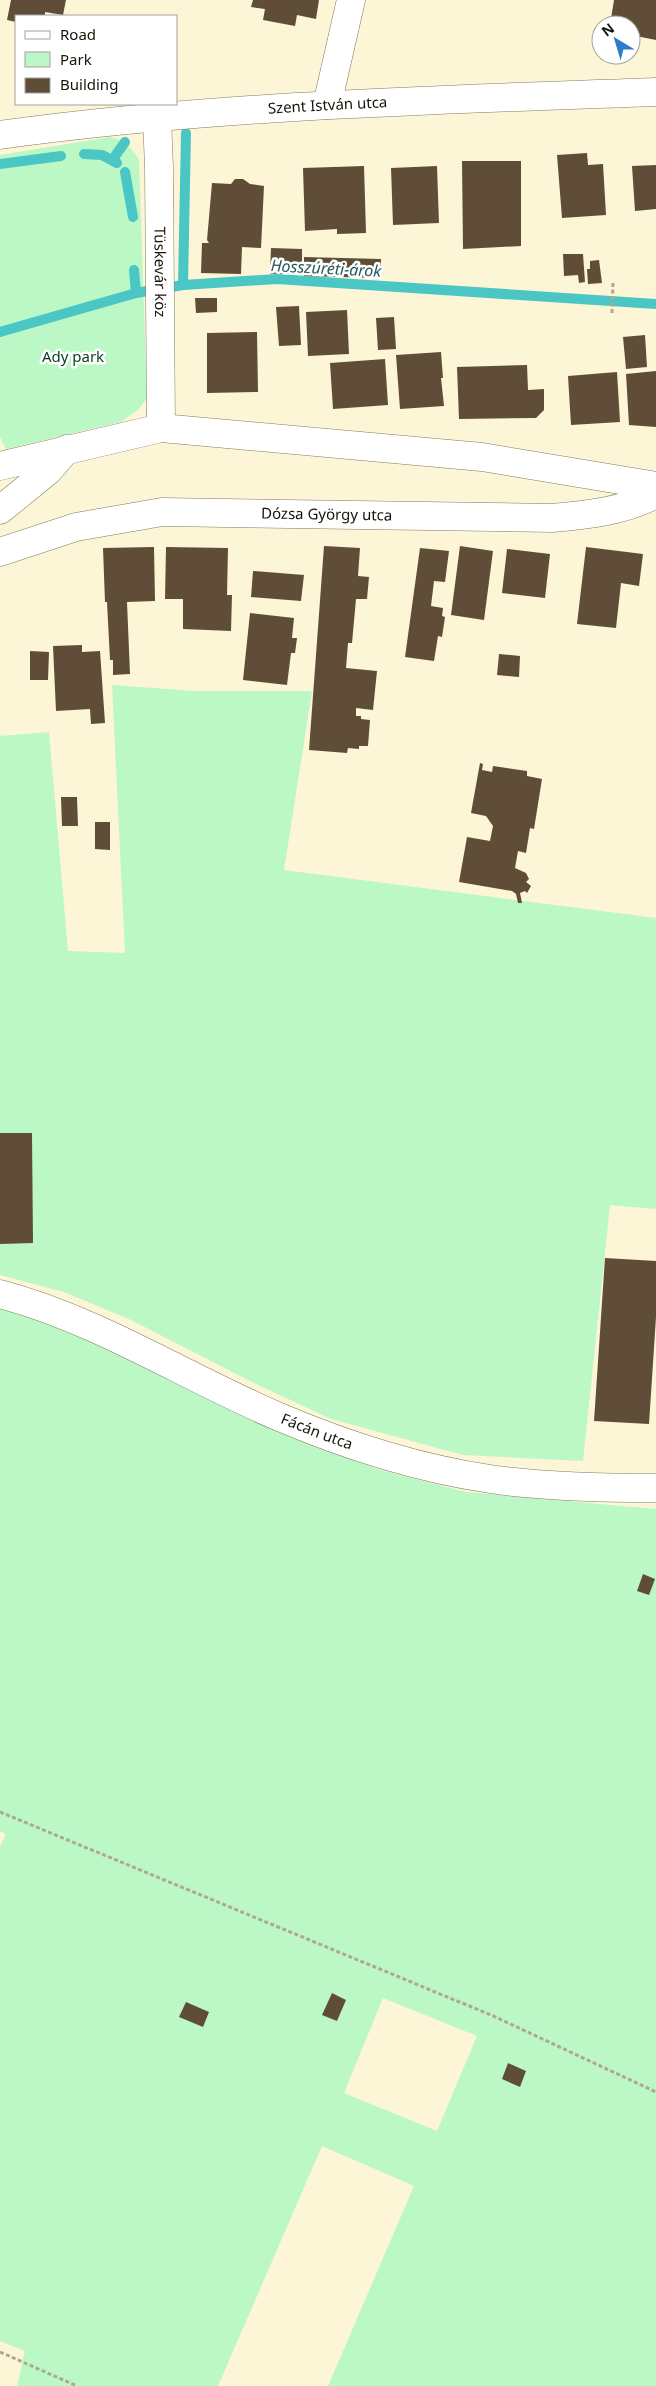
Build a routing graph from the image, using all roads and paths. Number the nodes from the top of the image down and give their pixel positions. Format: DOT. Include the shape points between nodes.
graph roads {
  1 [pos="351,0"];
  2 [pos="656,92"];
  3 [pos="328,105"];
  4 [pos="157,117"];
  5 [pos="0,135"];
  6 [pos="613,283"];
  7 [pos="612,314"];
  8 [pos="162,428"];
  9 [pos="67,449"];
  10 [pos="0,466"];
  11 [pos="656,486"];
  12 [pos="656,494"];
  13 [pos="0,510"];
  14 [pos="0,552"];
  15 [pos="0,1294"];
  16 [pos="656,1488"];
  17 [pos="0,1812"];
  18 [pos="656,2092"];
  19 [pos="0,2352"];
  20 [pos="77,2386"];
  1 -- 3 [label="street"];
  2 -- 3 [label="street, Szent István utca"];
  3 -- 4 [label="street, Szent István utca"];
  4 -- 5 [label="street, Szent István utca"];
  4 -- 8 [label="street, Tüskevár köz"];
  6 -- 7 [label="path"];
  8 -- 9 [label="street"];
  8 -- 11 [label="street" via="482,457"];
  9 -- 10 [label="street"];
  9 -- 13 [label="street" via="48,471"];
  12 -- 14 [label="street, Dózsa György utca" via="641,502 607,511 552,518 162,512 76,527"];
  15 -- 16 [label="street, Fácán utca" via="71,1317 275,1415 396,1459 490,1479 544,1485"];
  17 -- 18 [label="path" via="491,2015"];
  19 -- 20 [label="path"];
}
